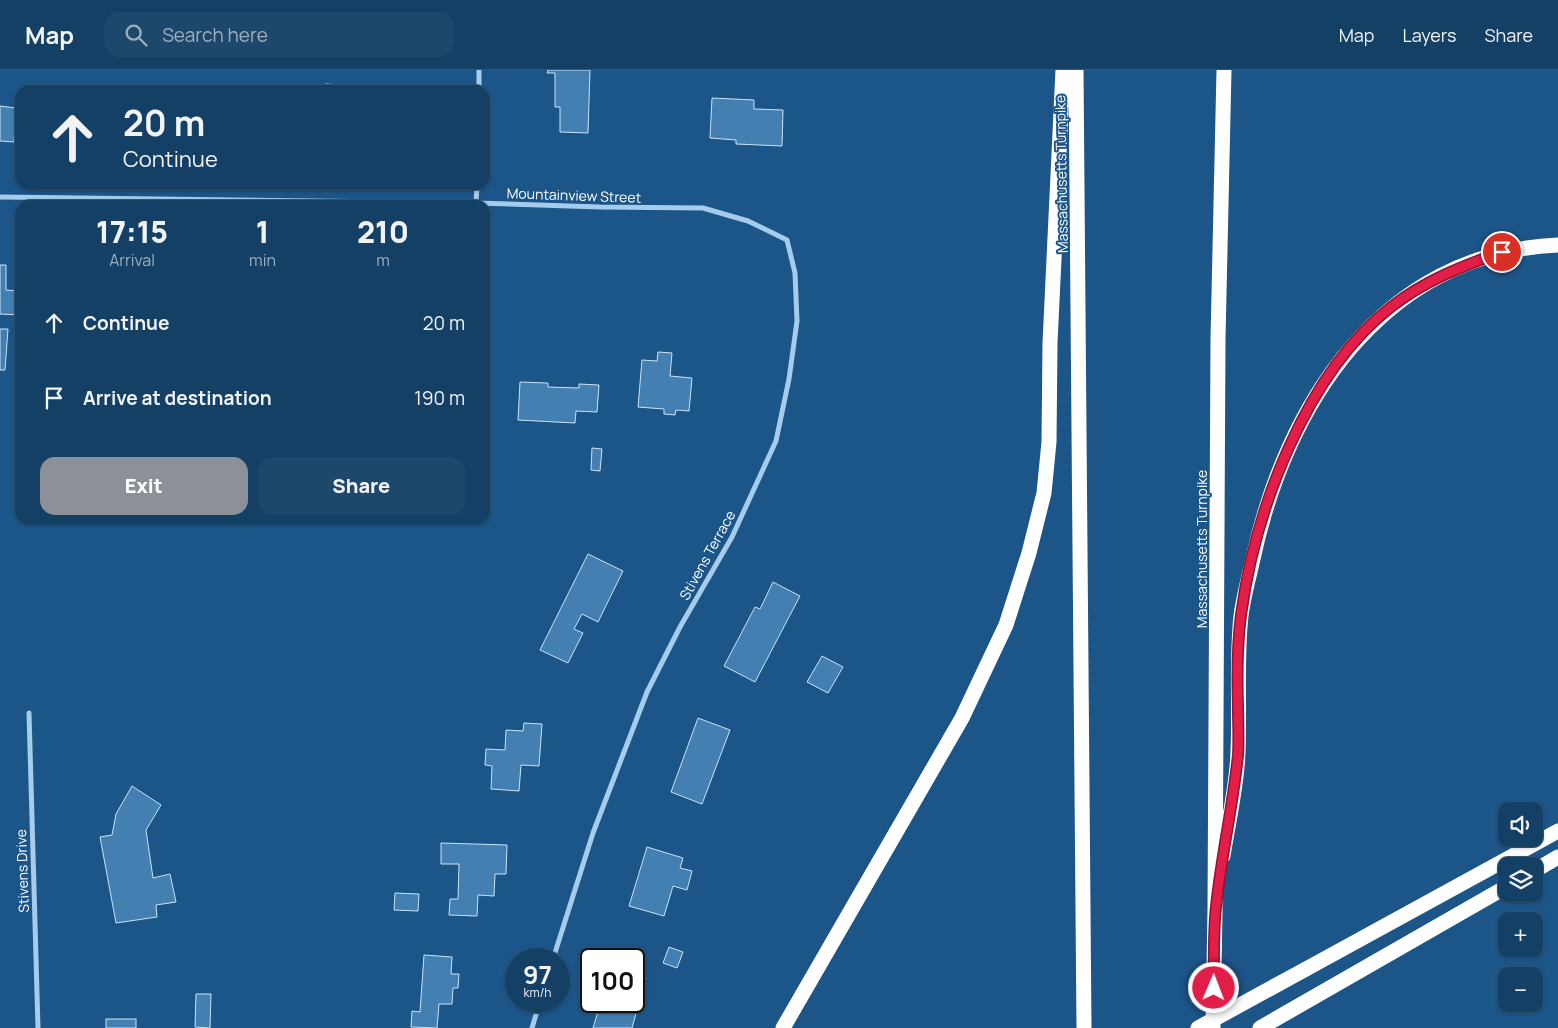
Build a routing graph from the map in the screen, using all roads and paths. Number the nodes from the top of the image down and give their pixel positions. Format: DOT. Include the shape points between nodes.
graph roads {
  1 [pos="479,70"];
  2 [pos="1063,70"];
  3 [pos="1076,70"];
  4 [pos="1224,70"];
  5 [pos="478,85"];
  6 [pos="0,197"];
  7 [pos="238,200"];
  8 [pos="490,203"];
  9 [pos="698,208"];
  10 [pos="1558,245"];
  11 [pos="29,713"];
  12 [pos="1558,831"];
  13 [pos="1558,857"];
  14 [pos="1543,866"];
  15 [pos="1498,892"];
  16 [pos="1215,910"];
  17 [pos="556,948"];
  18 [pos="536,1013"];
  19 [pos="38,1028"];
  20 [pos="532,1028"];
  21 [pos="783,1028"];
  22 [pos="1084,1028"];
  23 [pos="1198,1028"];
  24 [pos="1213,1028"];
  25 [pos="1260,1028"];
  1 -- 5 [label="street"];
  2 -- 21 [label="highway" via="1050,333 1049,442 1044,494 1029,553 1006,625 962,718"];
  3 -- 22 [label="highway, Massachusetts Turnpike"];
  4 -- 16 [label="highway, Massachusetts Turnpike" via="1218,349"];
  6 -- 7 [label="street, Mountainview Street"];
  8 -- 9 [label="street, Mountainview Street"];
  9 -- 17 [label="street, Stivens Terrace" via="748,221 787,240 795,274 797,320 789,379 776,441 753,494 655,673 637,715 593,833"];
  10 -- 16 [label="highway" via="1502,252 1460,267 1390,307 1357,339 1306,412 1282,460 1259,528 1241,615 1237,678 1238,754"];
  11 -- 19 [label="street, Stivens Drive"];
  12 -- 23 [label="highway, bridge"];
  13 -- 14 [label="highway"];
  15 -- 25 [label="highway"];
  16 -- 24 [label="highway, Massachusetts Turnpike"];
  18 -- 20 [label="street"];
}
